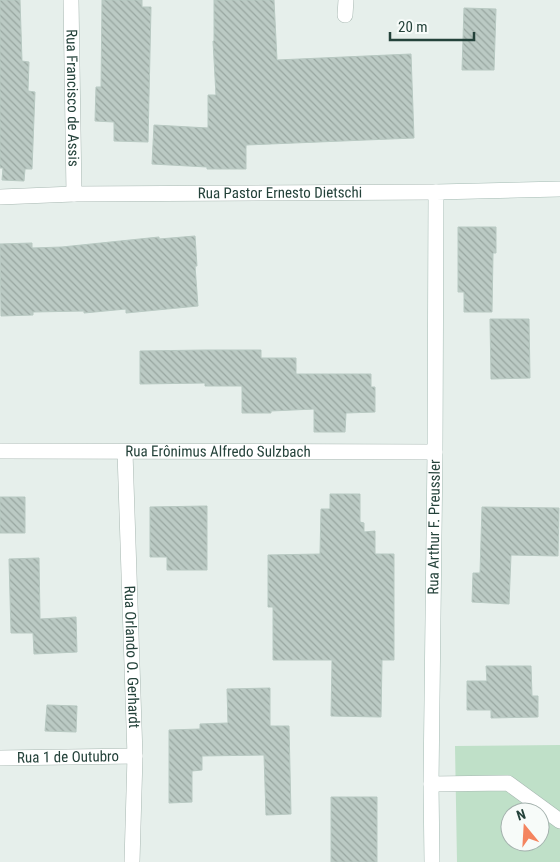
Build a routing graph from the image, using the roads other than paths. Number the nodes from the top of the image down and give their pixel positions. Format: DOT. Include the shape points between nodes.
graph roads {
  1 [pos="71,0"];
  2 [pos="560,189"];
  3 [pos="436,192"];
  4 [pos="74,194"];
  5 [pos="0,197"];
  6 [pos="0,451"];
  7 [pos="125,452"];
  8 [pos="435,452"];
  9 [pos="135,756"];
  10 [pos="0,758"];
  11 [pos="431,784"];
  12 [pos="560,821"];
  13 [pos="132,862"];
  14 [pos="432,862"];
  1 -- 4 [label="street, Rua Francisco de Assis"];
  2 -- 3 [label="street, Rua Pastor Ernesto Dietschi"];
  3 -- 4 [label="street, Rua Pastor Ernesto Dietschi"];
  3 -- 8 [label="street, Rua Arthur F. Preussler"];
  4 -- 5 [label="street, Rua Pastor Ernesto Dietschi"];
  6 -- 7 [label="street, Rua Erônimus Alfredo Sulzbach"];
  7 -- 8 [label="street, Rua Erônimus Alfredo Sulzbach"];
  7 -- 9 [label="street, Rua Orlando O. Gerhardt"];
  8 -- 11 [label="street, Rua Arthur F. Preussler"];
  9 -- 10 [label="street, Rua 1 de Outubro"];
  9 -- 13 [label="street, Rua Orlando O. Gerhardt"];
  11 -- 12 [label="street" via="508,783"];
  11 -- 14 [label="street, Rua Arthur F. Preussler"];
}
